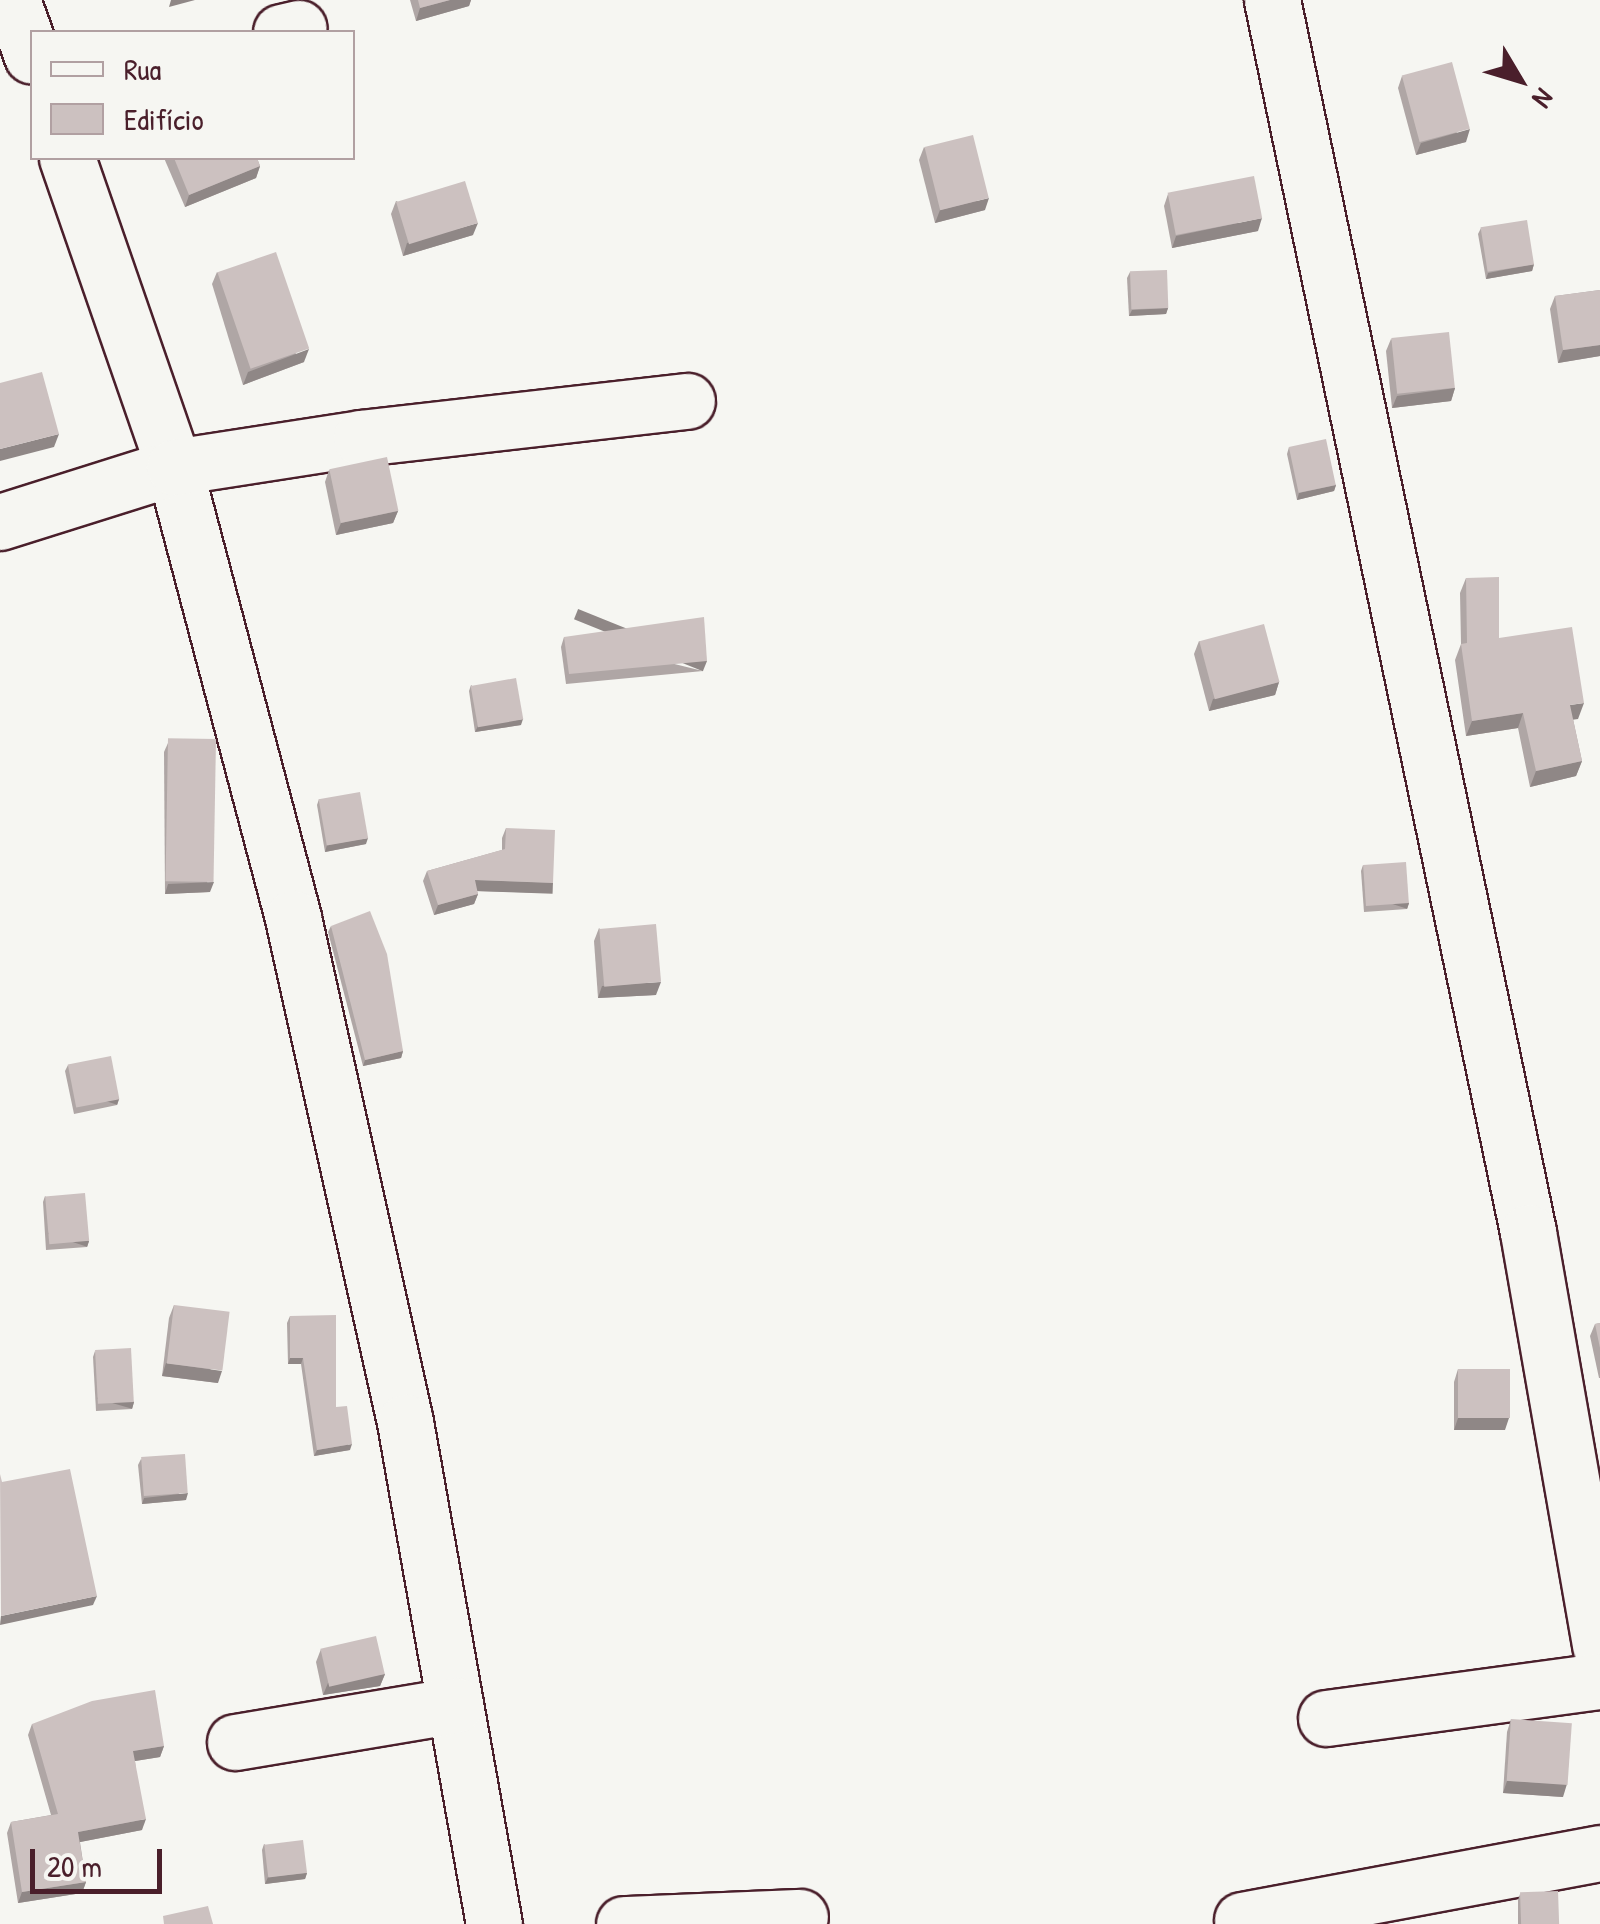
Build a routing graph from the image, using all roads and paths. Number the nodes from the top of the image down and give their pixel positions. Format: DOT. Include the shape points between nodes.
graph roads {
  1 [pos="12,0"];
  2 [pos="1272,0"];
  3 [pos="30,50"];
  4 [pos="69,160"];
  5 [pos="687,401"];
  6 [pos="174,467"];
  7 [pos="0,522"];
  8 [pos="1600,1646"];
  9 [pos="1600,1681"];
  10 [pos="455,1704"];
  11 [pos="1326,1718"];
  12 [pos="235,1742"];
  13 [pos="1600,1853"];
  14 [pos="800,1917"];
  15 [pos="1242,1920"];
  16 [pos="494,1924"];
  17 [pos="624,1924"];
  1 -- 3 [label="street"];
  2 -- 8 [label="street" via="1528,1232"];
  4 -- 6 [label="street"];
  5 -- 6 [label="street"];
  6 -- 7 [label="street"];
  6 -- 10 [label="street" via="231,670 340,1124 405,1422"];
  9 -- 11 [label="street"];
  10 -- 12 [label="street"];
  10 -- 16 [label="street"];
  13 -- 15 [label="street"];
  14 -- 17 [label="street"];
}
